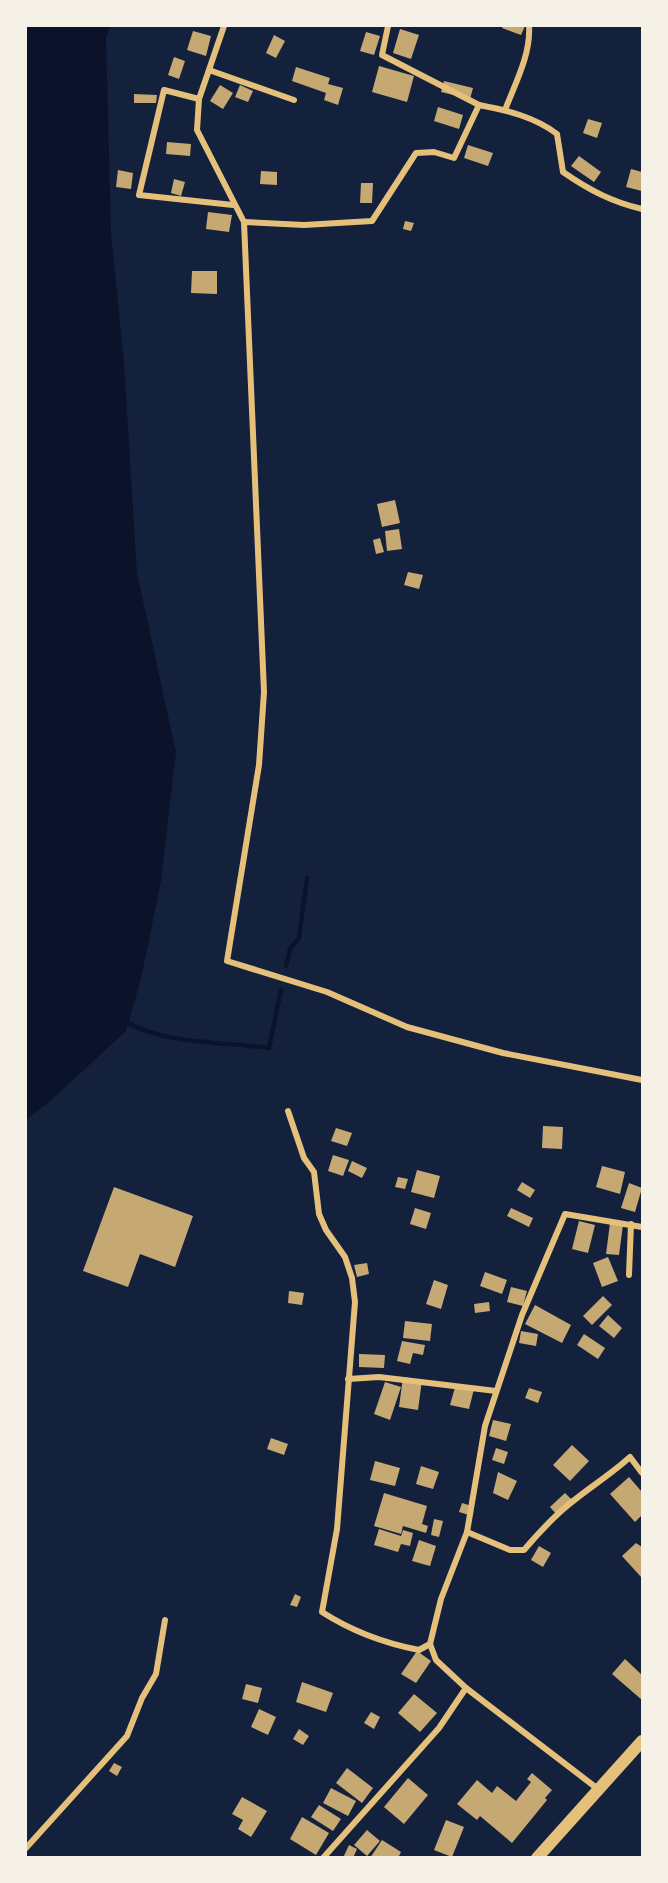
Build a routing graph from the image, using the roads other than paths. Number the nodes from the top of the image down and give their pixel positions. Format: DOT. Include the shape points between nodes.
graph roads {
  1 [pos="224,26"];
  2 [pos="388,26"];
  3 [pos="529,26"];
  4 [pos="209,70"];
  5 [pos="199,99"];
  6 [pos="294,100"];
  7 [pos="479,105"];
  8 [pos="504,110"];
  9 [pos="233,205"];
  10 [pos="642,209"];
  11 [pos="244,222"];
  12 [pos="642,1080"];
  13 [pos="288,1111"];
  14 [pos="630,1224"];
  15 [pos="642,1227"];
  16 [pos="629,1275"];
  17 [pos="348,1379"];
  18 [pos="496,1391"];
  19 [pos="642,1473"];
  20 [pos="467,1532"];
  21 [pos="165,1620"];
  22 [pos="429,1644"];
  23 [pos="466,1689"];
  24 [pos="642,1741"];
  25 [pos="599,1790"];
  26 [pos="26,1848"];
  27 [pos="323,1857"];
  28 [pos="537,1857"];
  1 -- 4 [label="street"];
  2 -- 7 [label="street" via="382,55"];
  3 -- 8 [label="street" via="519,74"];
  4 -- 5 [label="street"];
  4 -- 6 [label="street"];
  5 -- 9 [label="street" via="197,130"];
  5 -- 9 [label="street" via="164,90 139,195"];
  7 -- 8 [label="street"];
  7 -- 11 [label="street" via="454,158 434,152 416,153 372,221 303,225"];
  8 -- 10 [label="street" via="547,126 557,134 563,172 591,192"];
  9 -- 11 [label="street"];
  11 -- 12 [label="street" via="264,692 259,765 227,960 327,992 407,1027 503,1053"];
  13 -- 17 [label="street" via="304,1158 314,1172 319,1214 345,1257 352,1278 355,1302"];
  14 -- 15 [label="street"];
  14 -- 16 [label="street"];
  14 -- 18 [label="street" via="565,1214 522,1315"];
  17 -- 18 [label="street" via="379,1377"];
  17 -- 22 [label="street" via="338,1529 322,1612 383,1643 419,1650"];
  18 -- 20 [label="street" via="485,1426"];
  19 -- 20 [label="street" via="630,1457 560,1512 524,1550 510,1550"];
  20 -- 22 [label="street" via="441,1599"];
  21 -- 26 [label="street" via="156,1674 127,1736"];
  22 -- 23 [label="street" via="436,1660"];
  23 -- 25 [label="street"];
  23 -- 27 [label="street" via="439,1728"];
  24 -- 25 [label="main road"];
  25 -- 28 [label="main road"];
}
